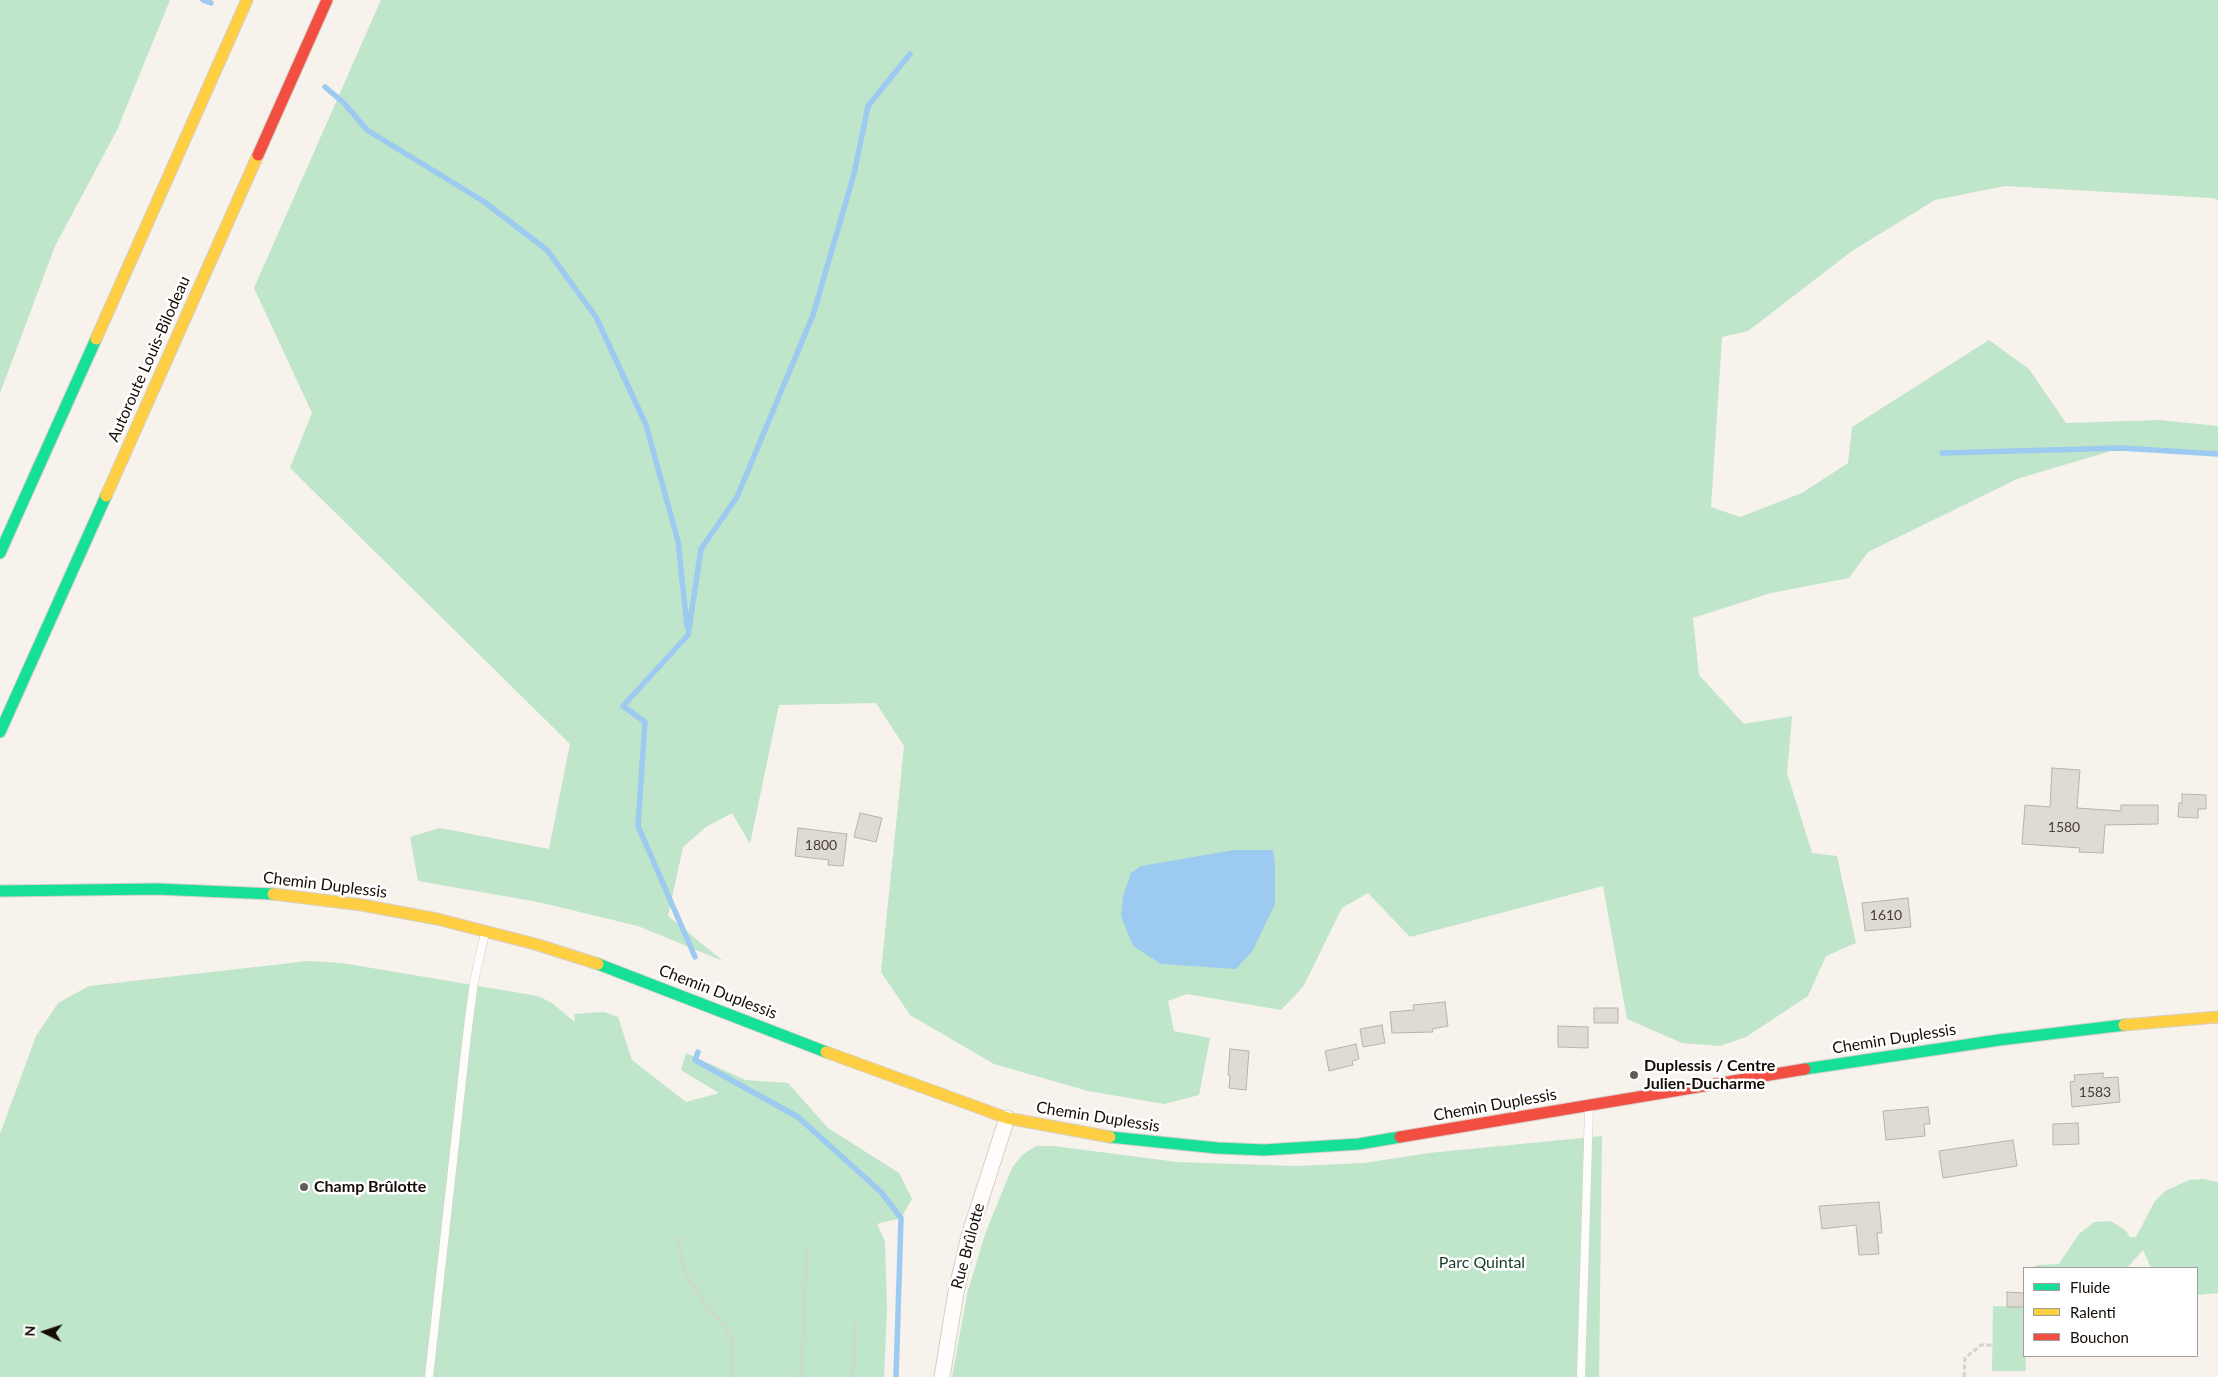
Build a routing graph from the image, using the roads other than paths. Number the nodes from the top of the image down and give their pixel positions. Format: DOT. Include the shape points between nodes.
graph roads {
  1 [pos="247,0"];
  2 [pos="327,0"];
  3 [pos="0,552"];
  4 [pos="0,732"];
  5 [pos="0,891"];
  6 [pos="486,930"];
  7 [pos="2218,1017"];
  8 [pos="1589,1106"];
  9 [pos="1007,1118"];
  10 [pos="429,1377"];
  11 [pos="942,1377"];
  12 [pos="1581,1377"];
  1 -- 3 [label="main road"];
  2 -- 4 [label="main road, Autoroute Louis-Bilodeau"];
  5 -- 6 [label="main road, Chemin Duplessis" via="157,889 260,893 390,909"];
  6 -- 9 [label="main road, Chemin Duplessis" via="641,979 857,1064"];
  6 -- 10 [label="lane" via="466,1035"];
  7 -- 8 [label="main road, Chemin Duplessis" via="1999,1040"];
  8 -- 9 [label="main road, Chemin Duplessis" via="1359,1144 1264,1150 1096,1136"];
  8 -- 12 [label="lane"];
  9 -- 11 [label="street, Rue Brûlotte" via="969,1236"];
}
